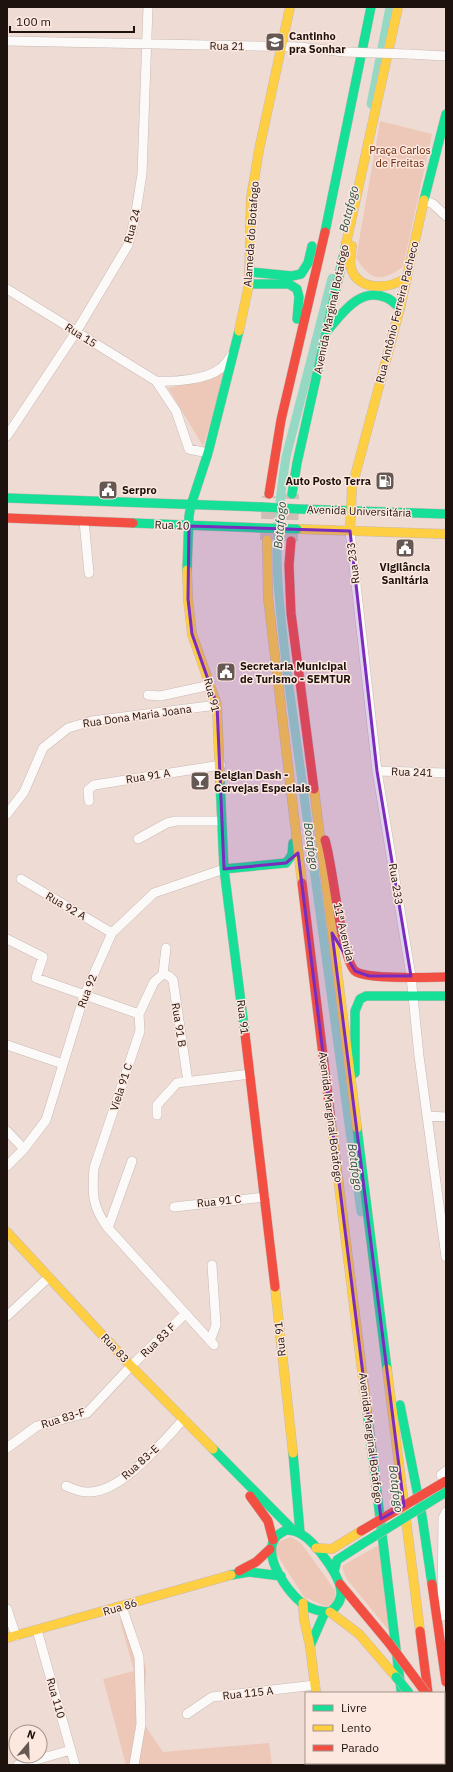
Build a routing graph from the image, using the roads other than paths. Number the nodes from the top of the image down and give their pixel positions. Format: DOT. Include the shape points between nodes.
graph roads {
  1 [pos="148,7"];
  2 [pos="290,7"];
  3 [pos="371,7"];
  4 [pos="398,7"];
  5 [pos="7,41"];
  6 [pos="146,45"];
  7 [pos="282,47"];
  8 [pos="446,56"];
  9 [pos="351,108"];
  10 [pos="446,114"];
  11 [pos="424,200"];
  12 [pos="446,216"];
  13 [pos="351,218"];
  14 [pos="250,272"];
  15 [pos="406,278"];
  16 [pos="249,284"];
  17 [pos="7,288"];
  18 [pos="400,308"];
  19 [pos="327,331"];
  20 [pos="76,332"];
  21 [pos="235,349"];
  22 [pos="156,381"];
  23 [pos="281,420"];
  24 [pos="7,436"];
  25 [pos="208,453"];
  26 [pos="269,494"];
  27 [pos="292,494"];
  28 [pos="7,498"];
  29 [pos="69,500"];
  30 [pos="191,505"];
  31 [pos="247,507"];
  32 [pos="350,511"];
  33 [pos="446,514"];
  34 [pos="9,518"];
  35 [pos="84,521"];
  36 [pos="189,526"];
  37 [pos="338,531"];
  38 [pos="350,531"];
  39 [pos="446,534"];
  40 [pos="267,540"];
  41 [pos="291,541"];
  42 [pos="89,573"];
  43 [pos="211,685"];
  44 [pos="149,695"];
  45 [pos="217,705"];
  46 [pos="221,765"];
  47 [pos="377,771"];
  48 [pos="288,773"];
  49 [pos="446,774"];
  50 [pos="89,801"];
  51 [pos="7,814"];
  52 [pos="222,821"];
  53 [pos="318,826"];
  54 [pos="138,839"];
  55 [pos="224,869"];
  56 [pos="21,879"];
  57 [pos="112,933"];
  58 [pos="7,939"];
  59 [pos="166,948"];
  60 [pos="163,974"];
  61 [pos="411,976"];
  62 [pos="446,977"];
  63 [pos="413,995"];
  64 [pos="84,996"];
  65 [pos="446,996"];
  66 [pos="139,1014"];
  67 [pos="7,1045"];
  68 [pos="63,1064"];
  69 [pos="250,1074"];
  70 [pos="188,1082"];
  71 [pos="354,1103"];
  72 [pos="157,1115"];
  73 [pos="427,1116"];
  74 [pos="446,1117"];
  75 [pos="7,1131"];
  76 [pos="24,1149"];
  77 [pos="132,1161"];
  78 [pos="7,1166"];
  79 [pos="265,1197"];
  80 [pos="174,1207"];
  81 [pos="108,1228"];
  82 [pos="7,1232"];
  83 [pos="446,1257"];
  84 [pos="212,1265"];
  85 [pos="49,1277"];
  86 [pos="185,1314"];
  87 [pos="7,1316"];
  88 [pos="131,1366"];
  89 [pos="389,1379"];
  90 [pos="184,1419"];
  91 [pos="7,1448"];
  92 [pos="225,1462"];
  93 [pos="445,1477"];
  94 [pos="66,1486"];
  95 [pos="446,1492"];
  96 [pos="446,1512"];
  97 [pos="296,1531"];
  98 [pos="271,1545"];
  99 [pos="316,1548"];
  100 [pos="334,1572"];
  101 [pos="233,1574"];
  102 [pos="281,1576"];
  103 [pos="340,1584"];
  104 [pos="303,1603"];
  105 [pos="122,1607"];
  106 [pos="7,1609"];
  107 [pos="328,1612"];
  108 [pos="37,1630"];
  109 [pos="11,1637"];
  110 [pos="310,1646"];
  111 [pos="444,1648"];
  112 [pos="446,1682"];
  113 [pos="315,1689"];
  114 [pos="402,1692"];
  115 [pos="409,1692"];
  116 [pos="426,1692"];
  117 [pos="427,1692"];
  118 [pos="186,1714"];
  119 [pos="71,1750"];
  120 [pos="18,1765"];
  121 [pos="75,1765"];
  122 [pos="134,1765"];
  1 -- 6 [label="street, Rua 24"];
  2 -- 7 [label="main road, Alameda do Botafogo"];
  3 -- 9 [label="main road, Avenida Marginal Botafogo"];
  4 -- 13 [label="main road, Avenida Marginal Botafogo"];
  5 -- 6 [label="street, Rua 21"];
  6 -- 7 [label="street, Rua 21"];
  6 -- 20 [label="street, Rua 24" via="142,174 135,218 128,245"];
  7 -- 8 [label="street, Rua 21, bridge"];
  7 -- 14 [label="main road, Alameda do Botafogo" via="251,198"];
  9 -- 14 [label="main road" via="333,158 305,270 292,276"];
  9 -- 23 [label="main road, Avenida Marginal Botafogo"];
  10 -- 11 [label="main road, Rua Antônio Ferreira Pacheco"];
  11 -- 12 [label="street" via="433,204"];
  11 -- 15 [label="main road, Rua Antônio Ferreira Pacheco"];
  13 -- 15 [label="main road" via="355,230 351,268 357,277 366,284 382,287 402,282"];
  13 -- 19 [label="main road, Avenida Marginal Botafogo"];
  14 -- 16 [label="main road, Alameda do Botafogo"];
  15 -- 18 [label="main road, Rua Antônio Ferreira Pacheco"];
  16 -- 21 [label="main road, Alameda do Botafogo"];
  16 -- 23 [label="main road" via="289,284 297,289 299,297 298,314 277,402"];
  17 -- 20 [label="street, Rua 15"];
  18 -- 19 [label="main road" via="389,299 380,296 360,297 351,302"];
  18 -- 32 [label="main road, Rua Antônio Ferreira Pacheco" via="352,487"];
  19 -- 27 [label="main road, Avenida Marginal Botafogo"];
  20 -- 22 [label="street, Rua 15"];
  20 -- 24 [label="street, Rua 24"];
  21 -- 22 [label="street" via="220,369 209,374 183,380"];
  21 -- 25 [label="main road, Alameda do Botafogo"];
  22 -- 25 [label="street, Rua 15" via="176,411 189,449"];
  23 -- 26 [label="main road, Avenida Marginal Botafogo"];
  25 -- 30 [label="main road, Alameda do Botafogo"];
  28 -- 29 [label="main road, Rua 10"];
  29 -- 30 [label="main road, Rua 10"];
  29 -- 34 [label="main road" via="69,512 26,513"];
  30 -- 31 [label="main road, Rua 10"];
  30 -- 36 [label="main road, Rua 91"];
  31 -- 32 [label="main road, Avenida Universitária, bridge"];
  32 -- 33 [label="main road, Avenida Universitária"];
  32 -- 38 [label="main road, Rua 233"];
  34 -- 35 [label="main road, Rua 10"];
  35 -- 36 [label="main road, Rua 10"];
  35 -- 42 [label="street"];
  36 -- 37 [label="main road, Rua 10, bridge"];
  36 -- 43 [label="main road, Rua 91" via="187,564 192,634"];
  37 -- 38 [label="main road, Avenida Universitária"];
  38 -- 39 [label="main road, Avenida Universitária"];
  38 -- 47 [label="street, Rua 233"];
  40 -- 48 [label="main road, Avenida Marginal Botafogo" via="268,598"];
  41 -- 53 [label="main road" via="291,612"];
  43 -- 44 [label="street, Rua Dona Maria Joana" via="160,696"];
  43 -- 45 [label="main road, Rua 91"];
  45 -- 46 [label="main road, Rua 91"];
  45 -- 51 [label="street, Rua Dona Maria Joana" via="92,721 68,728 43,748 24,792"];
  46 -- 50 [label="street, Rua 91 A" via="94,784 88,790"];
  46 -- 52 [label="main road, Rua 91"];
  47 -- 49 [label="street, Rua 241"];
  47 -- 61 [label="street, Rua 233"];
  48 -- 55 [label="main road" via="286,788 293,840 290,860 276,865"];
  48 -- 114 [label="main road, Avenida Marginal Botafogo"];
  52 -- 54 [label="street" via="176,821 167,823"];
  52 -- 55 [label="main road, Rua 91"];
  53 -- 61 [label="main road, 11ª Avenida" via="327,846 342,932 349,961 355,971 369,976"];
  53 -- 71 [label="main road"];
  55 -- 57 [label="street, Rua 92" via="154,893"];
  55 -- 69 [label="main road, Rua 91"];
  56 -- 57 [label="street, Rua 92 A"];
  57 -- 64 [label="street, Rua 92"];
  58 -- 64 [label="street" via="43,957 36,978"];
  59 -- 60 [label="street"];
  60 -- 66 [label="street, Viela 91 C" via="154,982"];
  60 -- 70 [label="street, Rua 91 B" via="173,980"];
  61 -- 62 [label="main road, 11ª Avenida"];
  61 -- 63 [label="street, Rua 233"];
  63 -- 65 [label="main road"];
  63 -- 71 [label="main road" via="366,996 357,1004"];
  63 -- 73 [label="street, Rua 233"];
  64 -- 66 [label="street"];
  64 -- 68 [label="street, Rua 92"];
  66 -- 81 [label="street, Viela 91 C" via="140,1031 94,1168 92,1190 98,1214"];
  67 -- 68 [label="street"];
  68 -- 76 [label="street, Rua 92" via="46,1120"];
  69 -- 70 [label="street"];
  69 -- 79 [label="main road, Rua 91"];
  70 -- 72 [label="street" via="177,1083 171,1089 157,1105"];
  71 -- 89 [label="main road"];
  73 -- 74 [label="street"];
  73 -- 83 [label="street, Rua 233"];
  75 -- 76 [label="street"];
  76 -- 78 [label="street, Rua 92"];
  77 -- 81 [label="street"];
  79 -- 80 [label="street, Rua 91 C"];
  79 -- 97 [label="main road, Rua 91" via="298,1500"];
  81 -- 86 [label="street, Viela 91 C"];
  82 -- 85 [label="main road, Rua 83"];
  84 -- 86 [label="street, Viela 91 C" via="216,1325 212,1343"];
  85 -- 87 [label="street"];
  85 -- 88 [label="main road, Rua 83"];
  86 -- 88 [label="street, Rua 83 F"];
  88 -- 90 [label="main road, Rua 83"];
  88 -- 91 [label="street, Rua 83-F" via="87,1412 37,1426"];
  89 -- 111 [label="main road" via="401,1406"];
  89 -- 117 [label="main road"];
  90 -- 92 [label="main road, Rua 83"];
  90 -- 94 [label="street, Rua 83-E" via="139,1466 114,1485 91,1492 78,1491"];
  92 -- 97 [label="main road, Rua 83"];
  92 -- 98 [label="main road, Rua 83" via="268,1521"];
  93 -- 99 [label="main road, bridge" via="332,1549"];
  95 -- 100 [label="main road, bridge" via="337,1560"];
  96 -- 111 [label="street" via="443,1518"];
  97 -- 98 [label="main road, Rua 86" via="279,1533"];
  97 -- 99 [label="main road, Rua 83"];
  98 -- 101 [label="main road, Rua 86" via="256,1562"];
  98 -- 102 [label="main road, Rua 83" via="275,1566"];
  99 -- 100 [label="main road, Rua 83"];
  100 -- 103 [label="main road, Rua 83"];
  101 -- 102 [label="main road, Rua 86" via="249,1572"];
  101 -- 105 [label="main road, Rua 86"];
  102 -- 104 [label="main road, Rua 83"];
  103 -- 107 [label="main road" via="341,1600"];
  103 -- 116 [label="main road, Rua 83, bridge"];
  104 -- 107 [label="main road"];
  104 -- 110 [label="main road"];
  105 -- 108 [label="main road, Rua 86"];
  105 -- 122 [label="street" via="139,1657 141,1724"];
  106 -- 109 [label="street"];
  107 -- 110 [label="main road"];
  107 -- 115 [label="main road, bridge" via="353,1627 367,1640"];
  108 -- 109 [label="main road, Rua 86"];
  108 -- 119 [label="street, Rua 110"];
  110 -- 113 [label="main road"];
  111 -- 112 [label="main road"];
  113 -- 118 [label="street, Rua 115 A" via="212,1697"];
  119 -- 120 [label="street"];
  119 -- 121 [label="street, Rua 110"];
}
